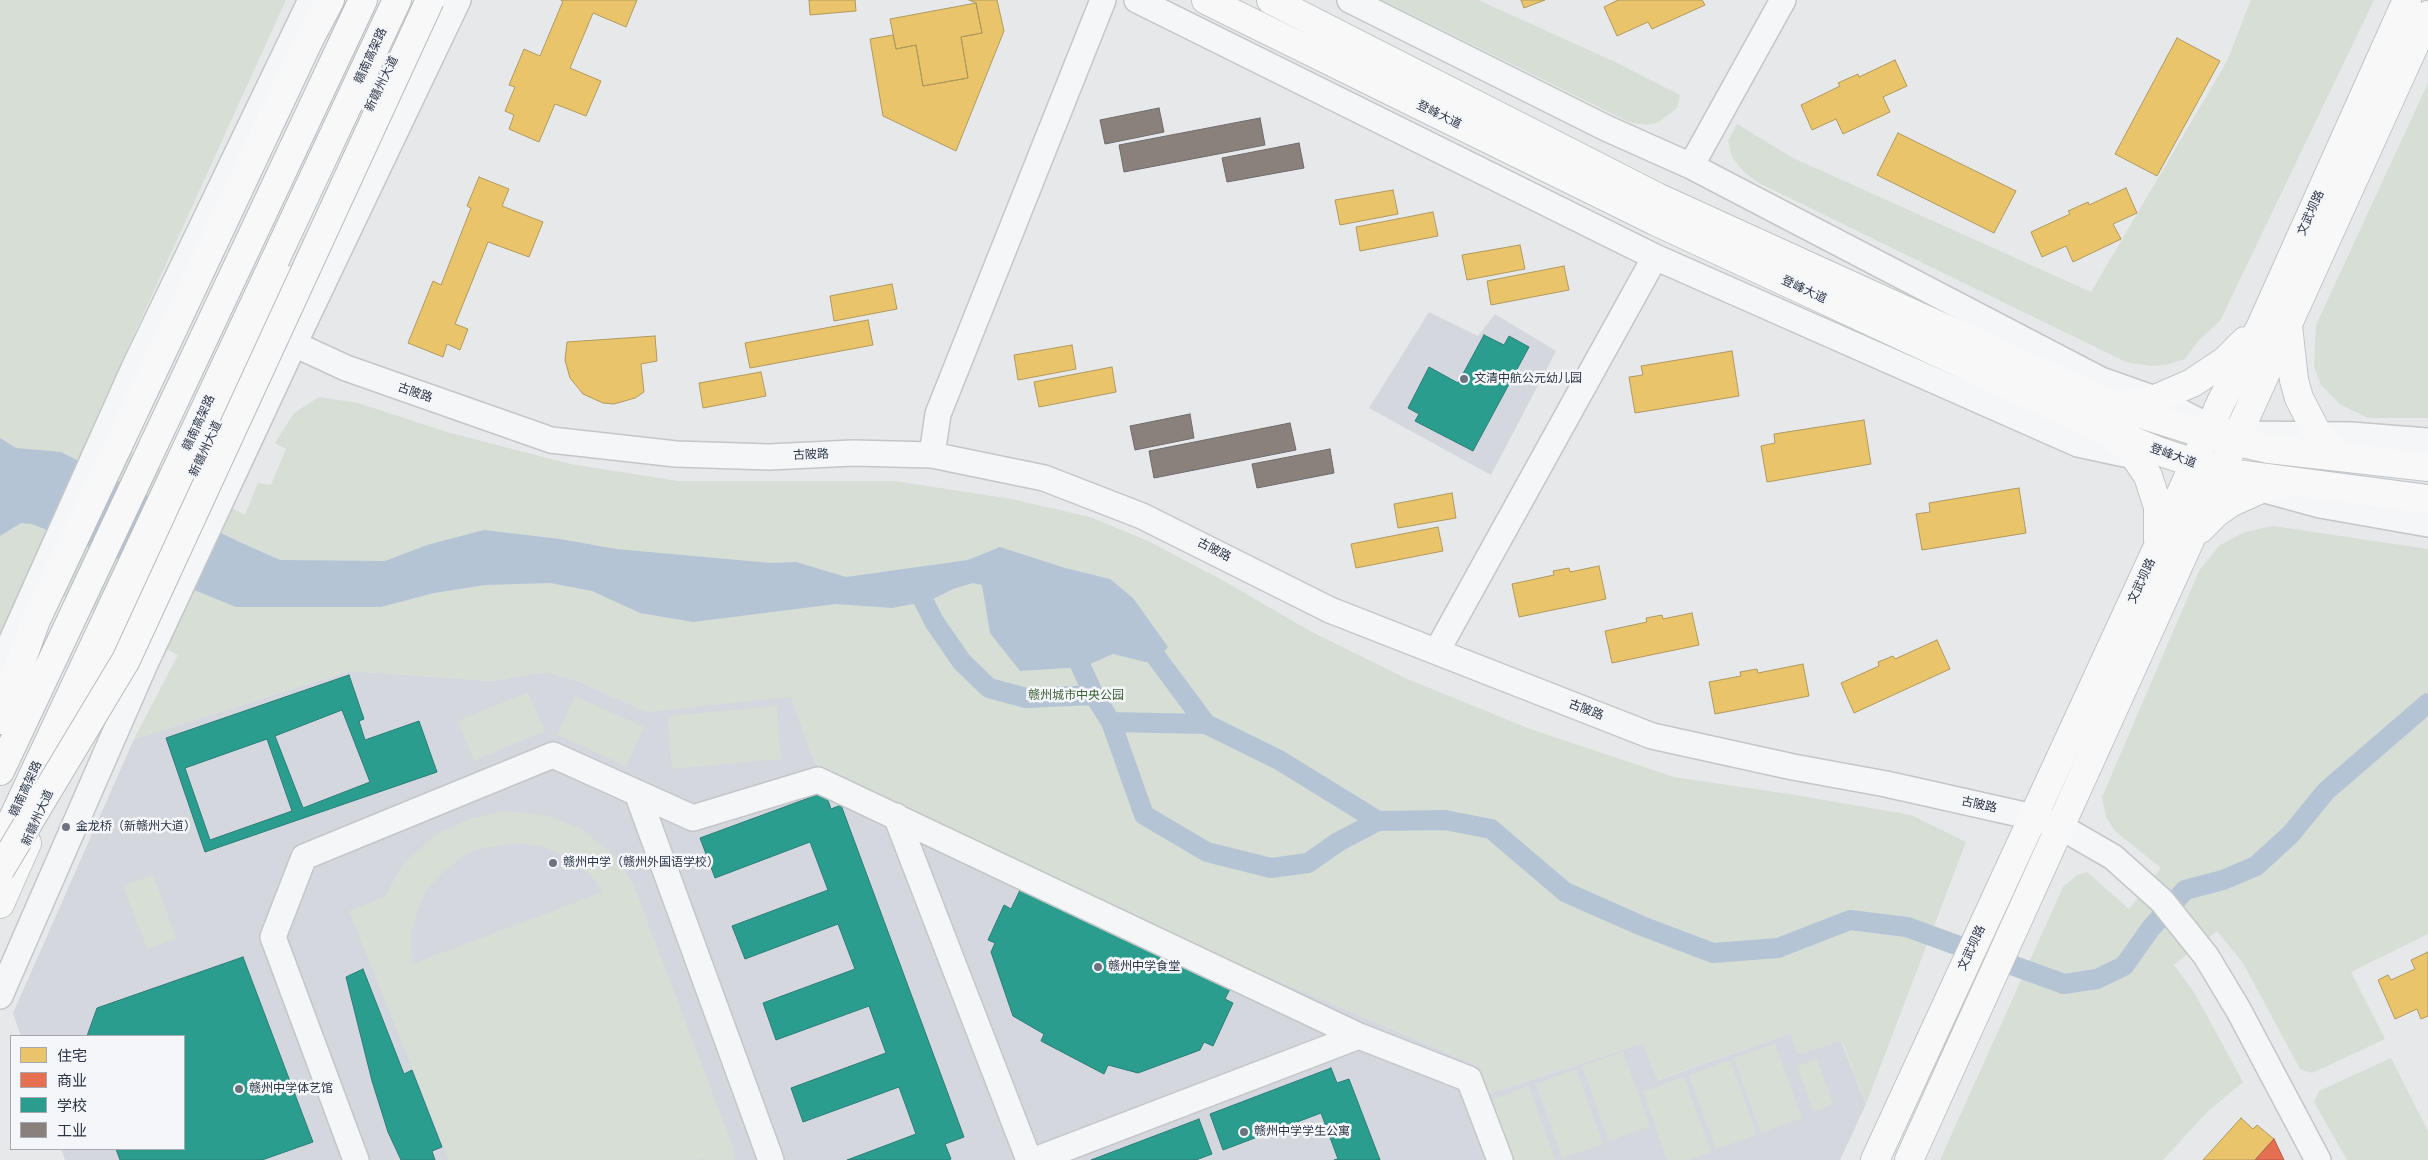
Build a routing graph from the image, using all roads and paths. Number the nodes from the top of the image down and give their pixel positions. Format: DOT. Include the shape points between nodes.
graph roads {
  1 [pos="311,0"];
  2 [pos="330,0"];
  3 [pos="343,0"];
  4 [pos="363,0"];
  5 [pos="398,0"];
  6 [pos="423,0"];
  7 [pos="430,0"];
  8 [pos="458,0"];
  9 [pos="1102,0"];
  10 [pos="1137,0"];
  11 [pos="1206,0"];
  12 [pos="1271,0"];
  13 [pos="1350,0"];
  14 [pos="1783,0"];
  15 [pos="2407,0"];
  16 [pos="2428,15"];
  17 [pos="1691,166"];
  18 [pos="1655,257"];
  19 [pos="2261,326"];
  20 [pos="2288,326"];
  21 [pos="294,344"];
  22 [pos="2155,399"];
  23 [pos="2115,406"];
  24 [pos="2098,427"];
  25 [pos="2209,431"];
  26 [pos="2319,434"];
  27 [pos="2236,437"];
  28 [pos="2428,441"];
  29 [pos="932,455"];
  30 [pos="2136,457"];
  31 [pos="2339,457"];
  32 [pos="2193,467"];
  33 [pos="2428,467"];
  34 [pos="2220,475"];
  35 [pos="2310,484"];
  36 [pos="2261,489"];
  37 [pos="2428,499"];
  38 [pos="2428,524"];
  39 [pos="2192,540"];
  40 [pos="2154,555"];
  41 [pos="36,620"];
  42 [pos="1436,652"];
  43 [pos="0,667"];
  44 [pos="0,721"];
  45 [pos="0,771"];
  46 [pos="56,778"];
  47 [pos="637,793"];
  48 [pos="896,816"];
  49 [pos="2033,817"];
  50 [pos="693,818"];
  51 [pos="2061,827"];
  52 [pos="652,833"];
  53 [pos="0,846"];
  54 [pos="0,870"];
  55 [pos="0,904"];
  56 [pos="0,996"];
  57 [pos="1359,1036"];
  58 [pos="356,1160"];
  59 [pos="771,1160"];
  60 [pos="1029,1160"];
  61 [pos="1035,1160"];
  62 [pos="1500,1160"];
  63 [pos="1875,1160"];
  64 [pos="1909,1160"];
  65 [pos="2318,1160"];
  1 -- 41 [label="street" via="133,370"];
  2 -- 44 [label="main road" via="36,620"];
  3 -- 41 [label="main road" via="164,380"];
  4 -- 45 [label="main road"];
  5 -- 53 [label="main road, 赣南高架路"];
  6 -- 46 [label="main road, 新赣州大道" via="227,403"];
  7 -- 46 [label="main road, bridge" via="126,660"];
  8 -- 21 [label="street"];
  9 -- 29 [label="street" via="938,414"];
  10 -- 18 [label="street"];
  11 -- 24 [label="main road, 登峰大道" via="1655,221"];
  12 -- 23 [label="main road, 登峰大道" via="1659,198"];
  13 -- 17 [label="street" via="1606,128"];
  14 -- 17 [label="street"];
  15 -- 19 [label="main road, 文武坝路"];
  16 -- 20 [label="main road, 文武坝路"];
  17 -- 22 [label="street" via="2101,380"];
  18 -- 30 [label="street" via="2078,444"];
  18 -- 42 [label="street"];
  19 -- 22 [label="main road" via="2209,373 2192,384"];
  19 -- 25 [label="main road, 文武坝路"];
  20 -- 26 [label="main road" via="2299,398"];
  20 -- 27 [label="main road, 文武坝路"];
  21 -- 29 [label="street, 古陂路" via="346,368 551,440 676,454 769,457 853,453"];
  21 -- 56 [label="street" via="146,664"];
  22 -- 23 [label="main road"];
  22 -- 25 [label="street"];
  23 -- 25 [label="main road, 登峰大道"];
  24 -- 30 [label="main road"];
  24 -- 32 [label="main road, 登峰大道"];
  25 -- 27 [label="main road, 登峰大道"];
  25 -- 32 [label="main road, 文武坝路"];
  26 -- 27 [label="street"];
  26 -- 28 [label="street"];
  26 -- 31 [label="main road"];
  27 -- 31 [label="main road, 登峰大道" via="2269,448"];
  27 -- 34 [label="main road, 文武坝路"];
  29 -- 42 [label="street, 古陂路" via="1044,478 1142,516 1330,610"];
  30 -- 32 [label="street"];
  30 -- 40 [label="main road" via="2148,476 2158,507 2158,539"];
  31 -- 33 [label="main road, 登峰大道"];
  32 -- 34 [label="main road, 登峰大道"];
  32 -- 40 [label="main road, 文武坝路"];
  34 -- 35 [label="main road, 登峰大道"];
  34 -- 36 [label="street"];
  34 -- 39 [label="main road, 文武坝路"];
  35 -- 36 [label="main road"];
  35 -- 37 [label="main road, 登峰大道"];
  36 -- 38 [label="street" via="2320,505"];
  36 -- 39 [label="main road" via="2216,513"];
  39 -- 51 [label="main road, 文武坝路"];
  40 -- 49 [label="main road, 文武坝路"];
  41 -- 43 [label="street"];
  41 -- 44 [label="main road"];
  42 -- 49 [label="street, 古陂路" via="1652,736"];
  46 -- 54 [label="main road, bridge"];
  46 -- 55 [label="main road, 新赣州大道"];
  47 -- 50 [label="street"];
  47 -- 52 [label="street"];
  47 -- 58 [label="street" via="553,755 304,857 273,936"];
  48 -- 50 [label="street" via="818,780"];
  48 -- 57 [label="street"];
  48 -- 60 [label="street"];
  49 -- 51 [label="street, 古陂路"];
  49 -- 63 [label="main road, 文武坝路"];
  50 -- 52 [label="street"];
  51 -- 64 [label="main road, 文武坝路"];
  51 -- 65 [label="street, 古陂路" via="2113,857 2162,901 2206,956"];
  52 -- 59 [label="street"];
  57 -- 61 [label="street"];
  57 -- 62 [label="street" via="1469,1079"];
}
